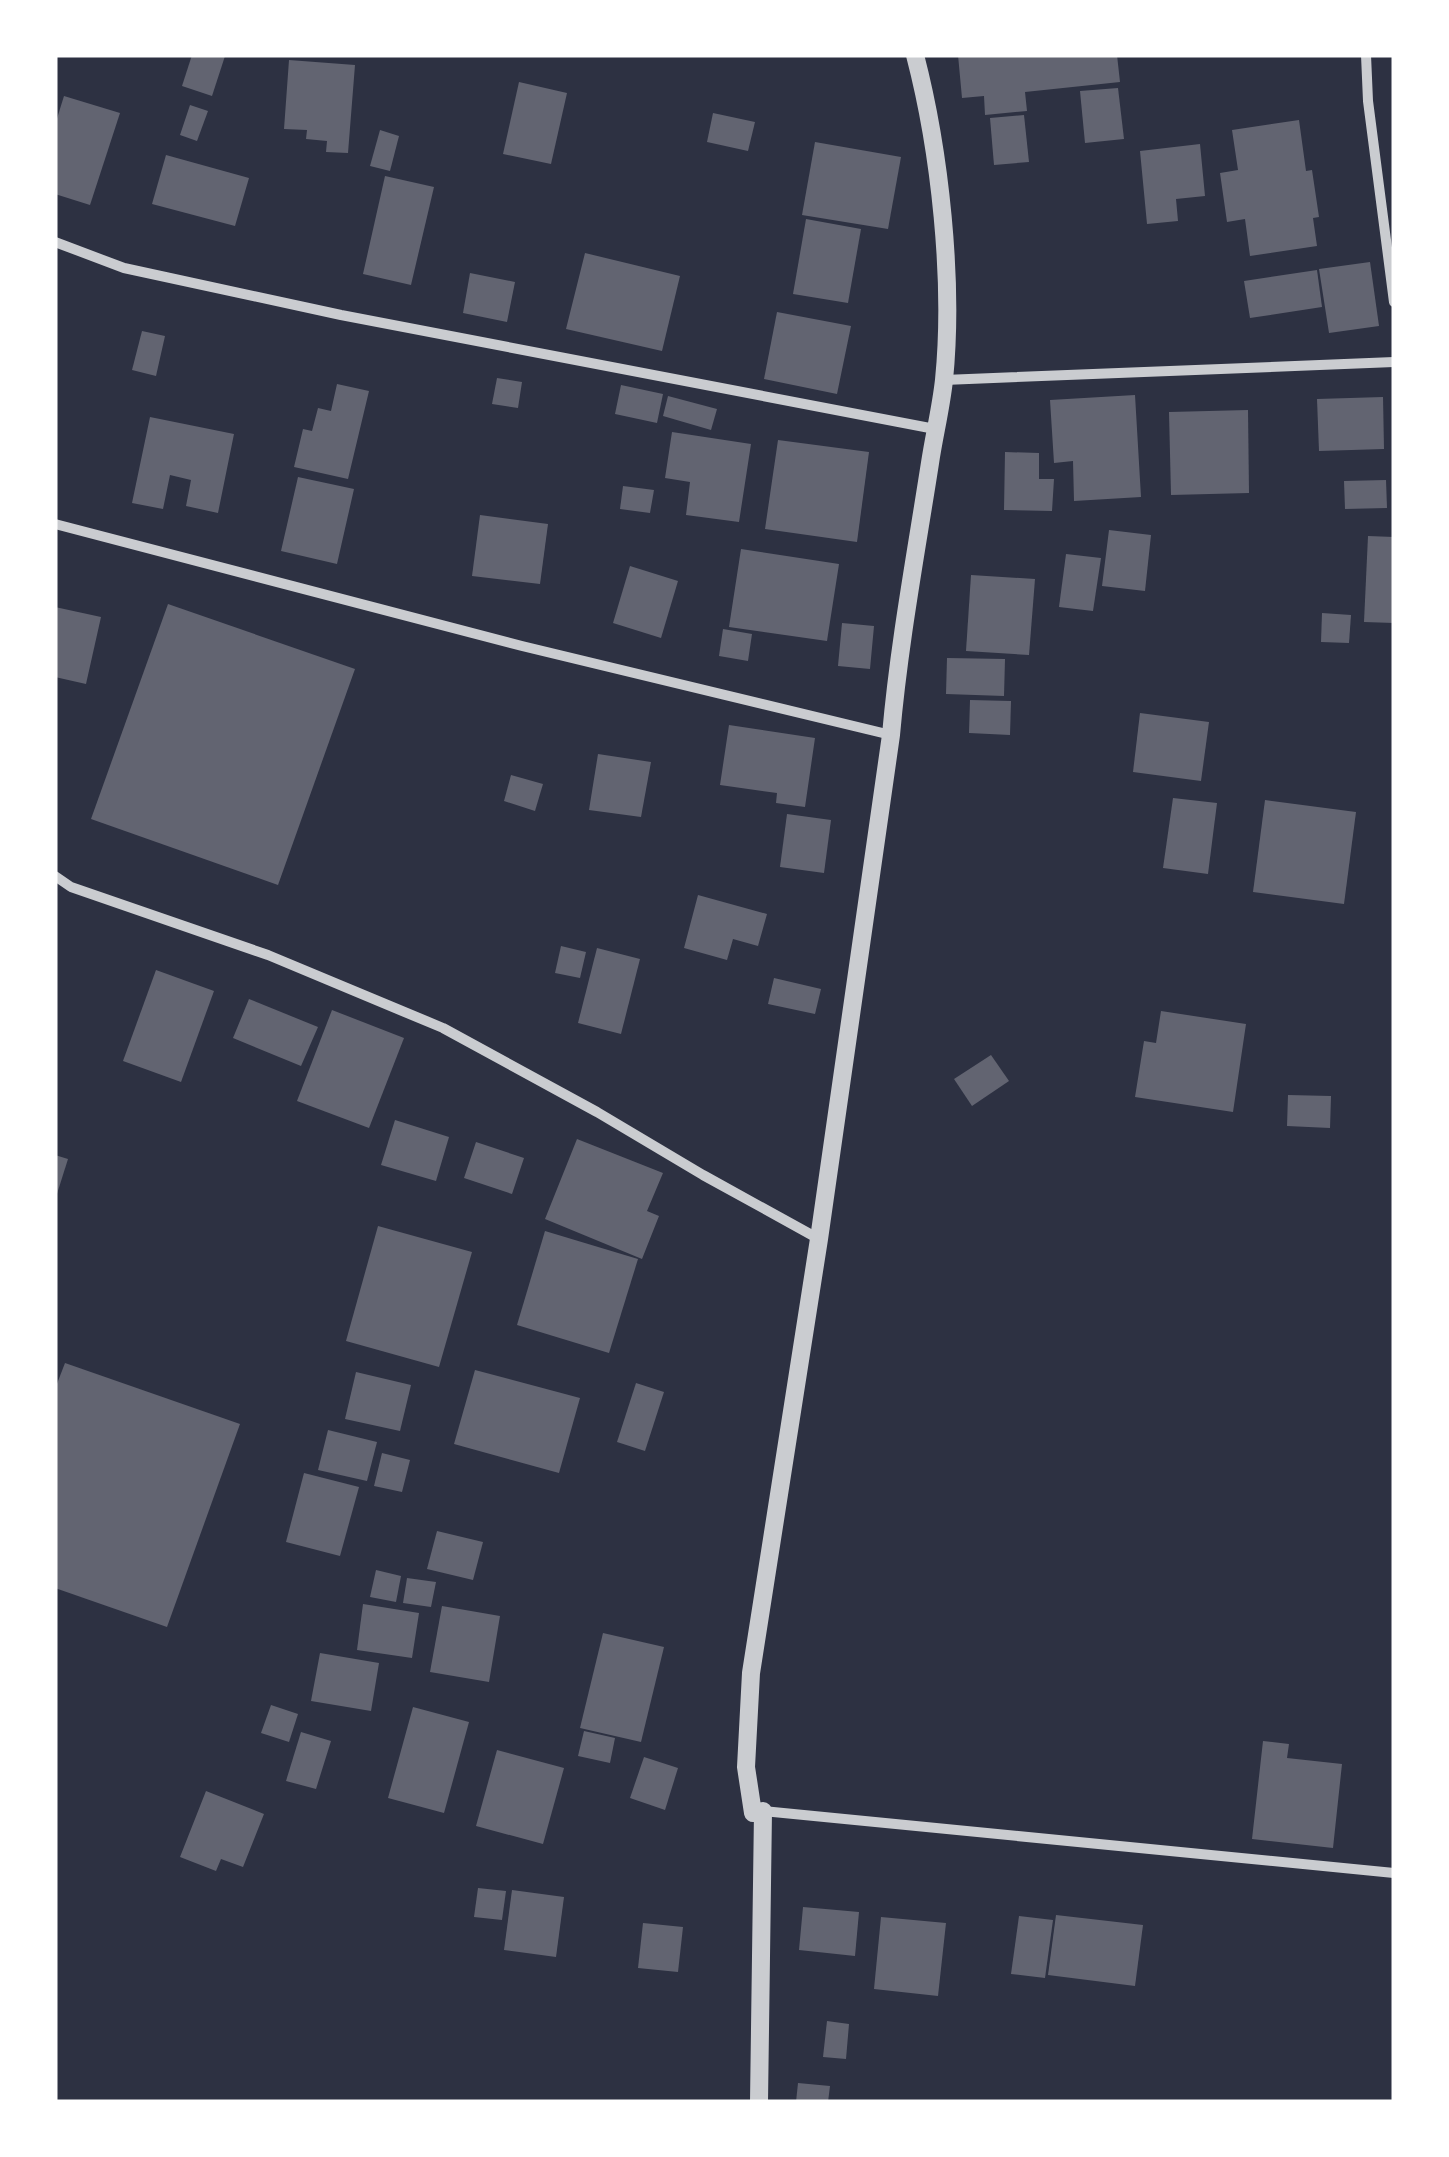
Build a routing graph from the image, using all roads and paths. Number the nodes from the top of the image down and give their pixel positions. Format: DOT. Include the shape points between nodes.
graph roads {
  1 [pos="915,55"];
  2 [pos="1366,55"];
  3 [pos="55,242"];
  4 [pos="1394,302"];
  5 [pos="1394,362"];
  6 [pos="944,380"];
  7 [pos="936,429"];
  8 [pos="55,524"];
  9 [pos="891,735"];
  10 [pos="55,876"];
  11 [pos="819,1239"];
  12 [pos="763,1811"];
  13 [pos="1394,1872"];
  14 [pos="760,2102"];
  1 -- 6 [label="street" via="932,119 946,293"];
  2 -- 4 [label="street"];
  3 -- 7 [label="street" via="124,268 341,316"];
  5 -- 6 [label="street"];
  6 -- 7 [label="street"];
  7 -- 9 [label="street"];
  8 -- 9 [label="street"];
  9 -- 11 [label="street"];
  10 -- 11 [label="street" via="443,1028"];
  11 -- 12 [label="street" via="751,1673 746,1767 753,1813"];
  12 -- 13 [label="street"];
  12 -- 14 [label="street"];
}
